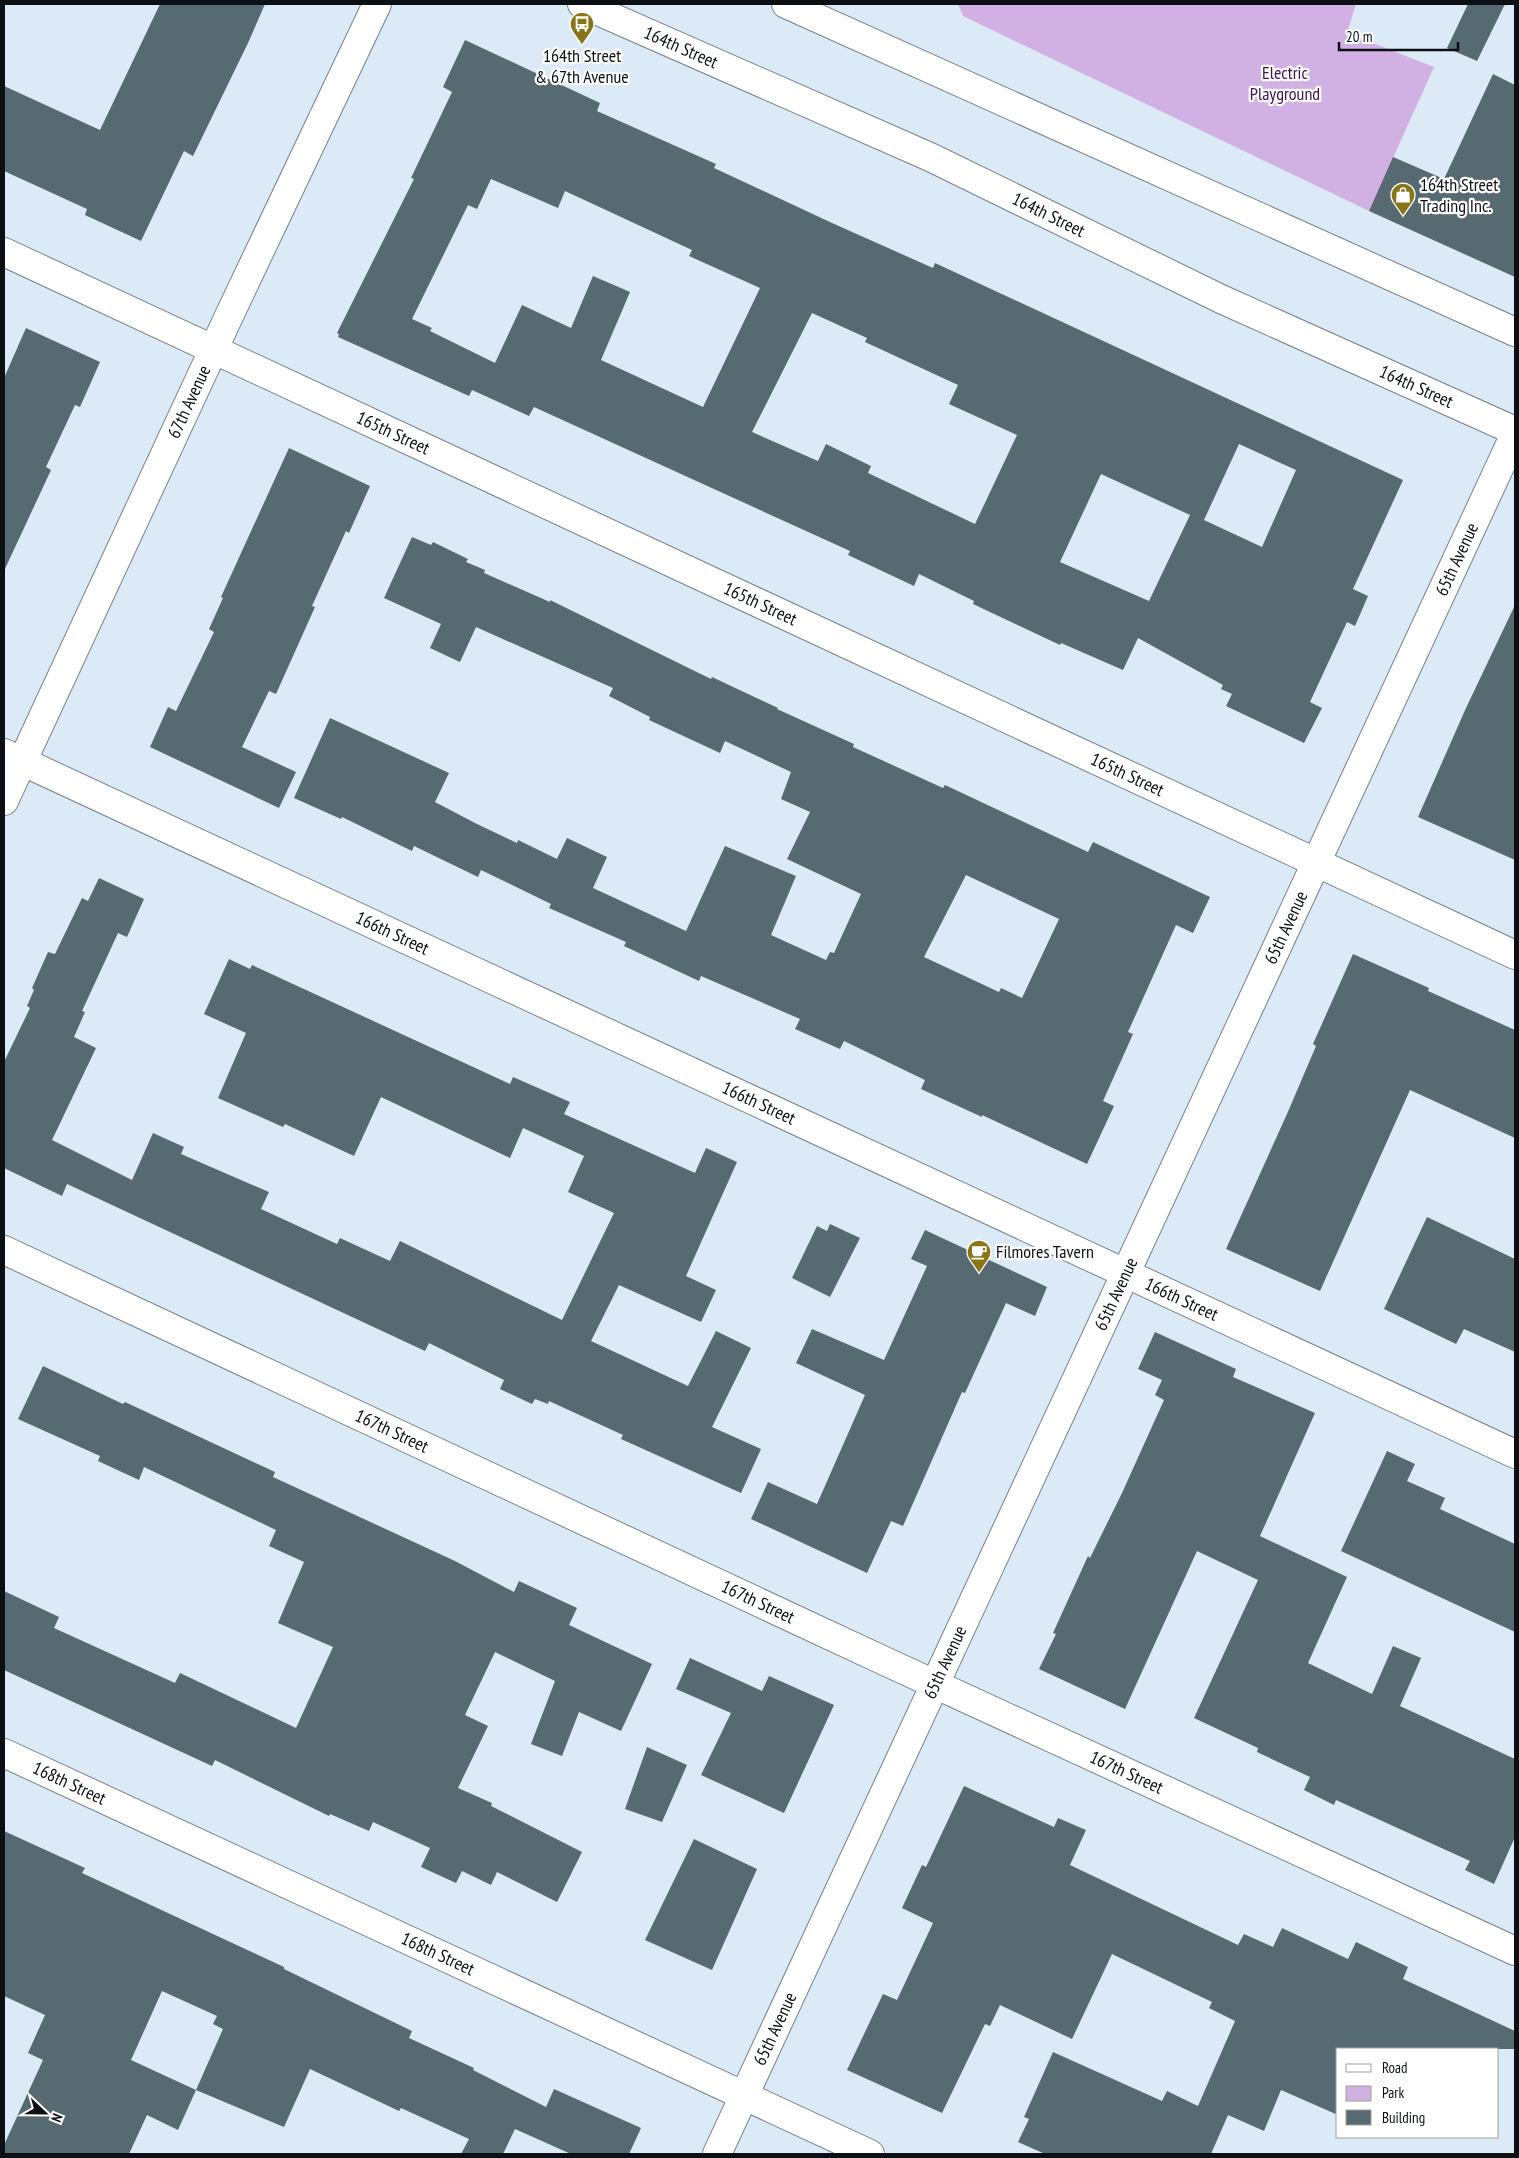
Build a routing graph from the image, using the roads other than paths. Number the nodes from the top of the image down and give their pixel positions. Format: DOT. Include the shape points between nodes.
graph roads {
  1 [pos="377,4"];
  2 [pos="582,4"];
  3 [pos="786,4"];
  4 [pos="4,252"];
  5 [pos="1515,332"];
  6 [pos="213,349"];
  7 [pos="1515,433"];
  8 [pos="13,757"];
  9 [pos="4,801"];
  10 [pos="1315,863"];
  11 [pos="1515,955"];
  12 [pos="4,1250"];
  13 [pos="1125,1272"];
  14 [pos="1515,1454"];
  15 [pos="935,1684"];
  16 [pos="4,1752"];
  17 [pos="1515,1952"];
  18 [pos="744,2095"];
  19 [pos="717,2154"];
  20 [pos="870,2154"];
  1 -- 6 [label="street, 67th Avenue"];
  2 -- 7 [label="street, 164th Street" via="930,157 1221,299"];
  3 -- 5 [label="street"];
  4 -- 6 [label="street, 165th Street"];
  6 -- 8 [label="street, 67th Avenue"];
  6 -- 10 [label="street, 165th Street"];
  7 -- 10 [label="street, 65th Avenue"];
  8 -- 9 [label="street, 67th Avenue"];
  8 -- 13 [label="street, 166th Street"];
  10 -- 11 [label="street, 165th Street"];
  10 -- 13 [label="street, 65th Avenue"];
  12 -- 15 [label="street, 167th Street"];
  13 -- 14 [label="street, 166th Street"];
  13 -- 15 [label="street, 65th Avenue"];
  15 -- 17 [label="street, 167th Street"];
  15 -- 18 [label="street, 65th Avenue"];
  16 -- 18 [label="street, 168th Street"];
  18 -- 19 [label="street, 65th Avenue"];
  18 -- 20 [label="street, 168th Street"];
}
